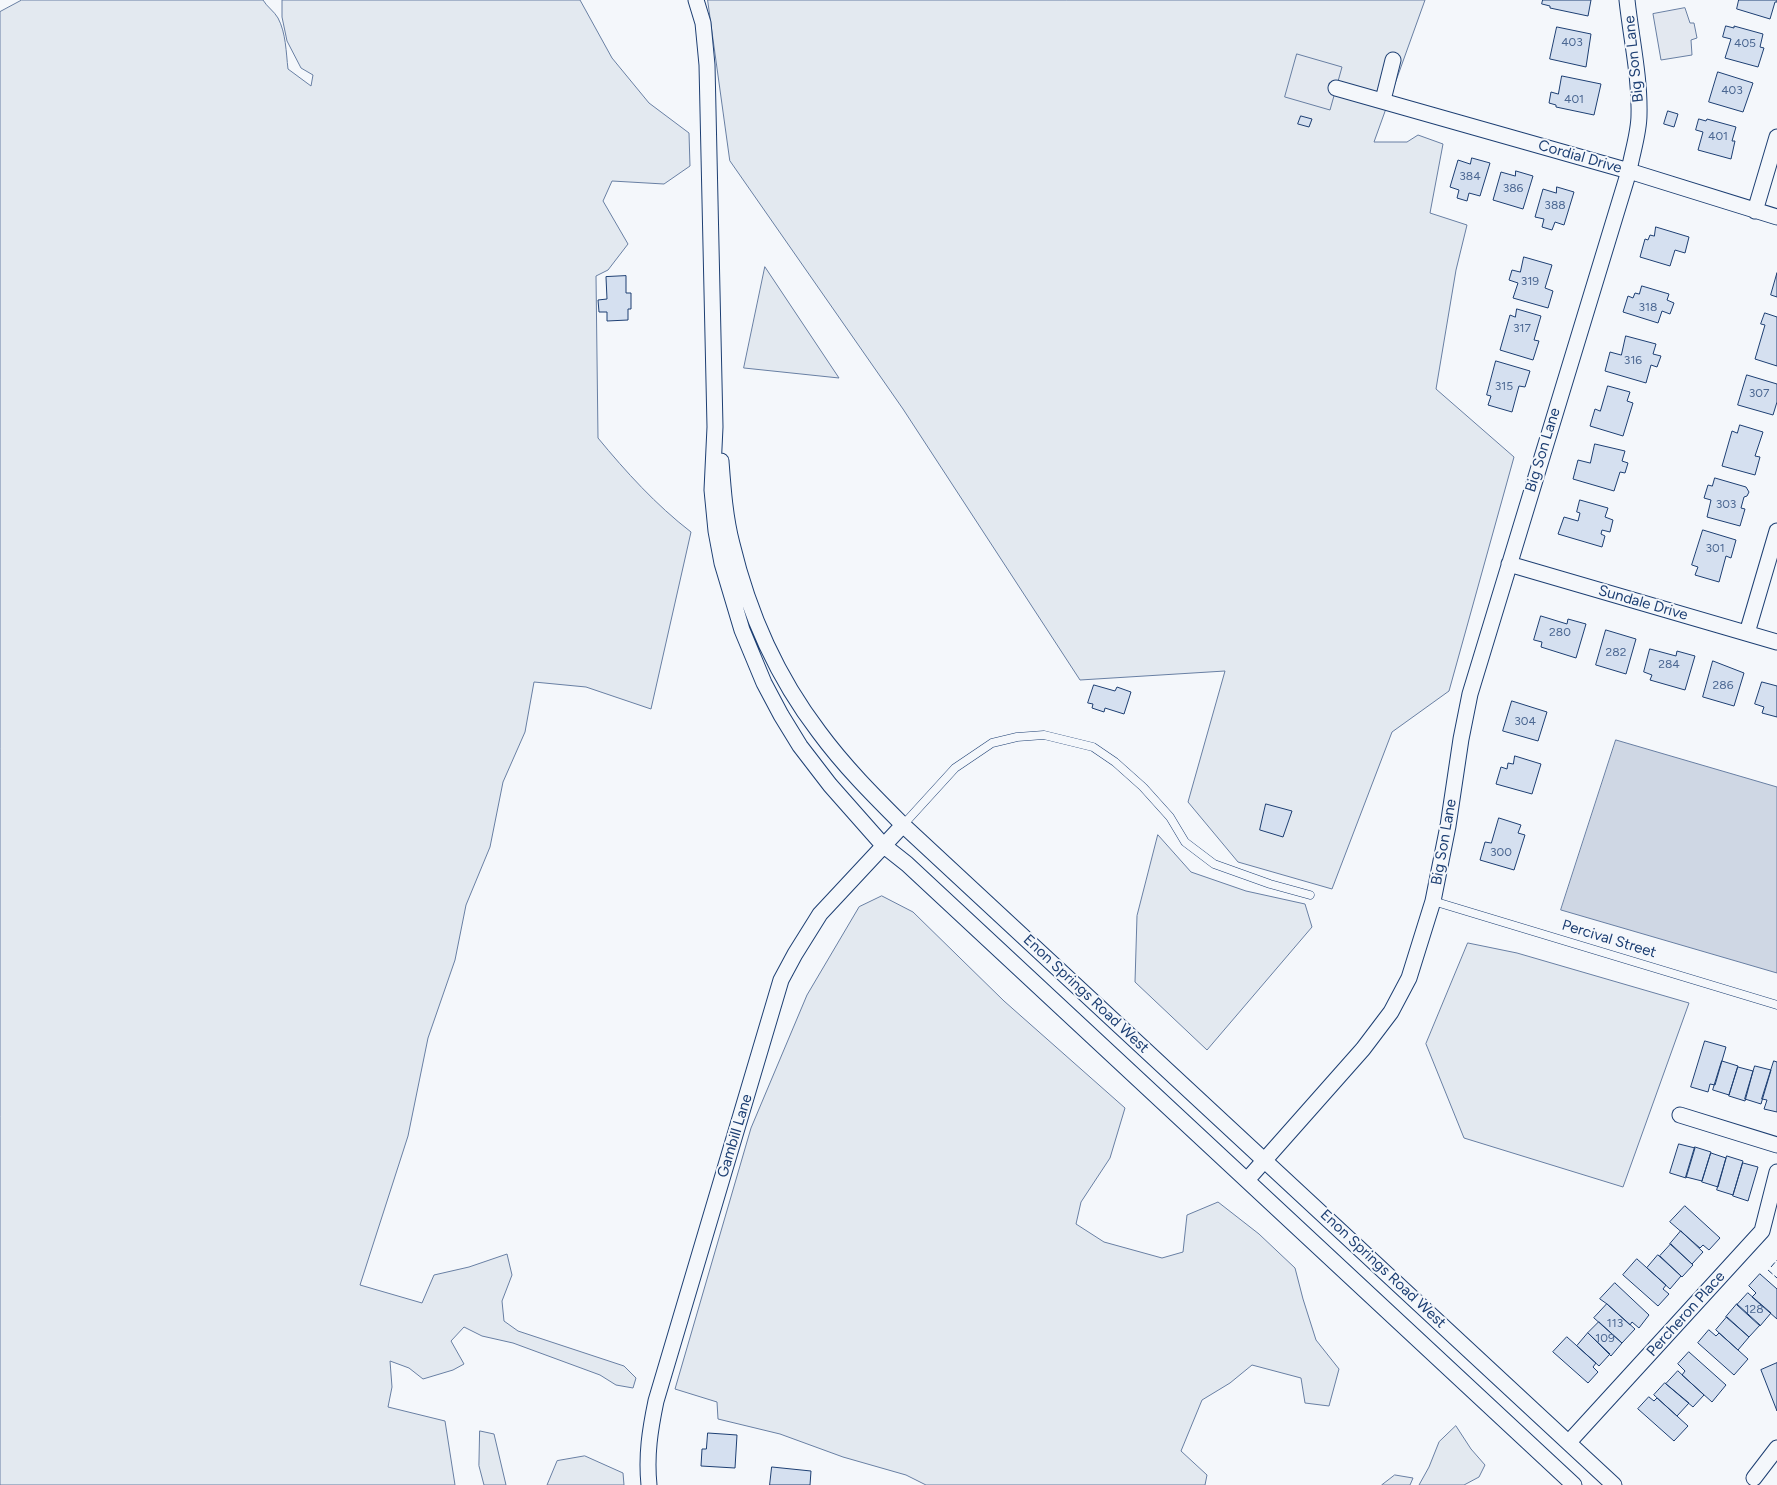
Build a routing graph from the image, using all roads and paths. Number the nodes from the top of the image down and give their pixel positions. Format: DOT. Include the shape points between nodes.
graph roads {
  1 [pos="696,0"];
  2 [pos="1627,0"];
  3 [pos="1393,60"];
  4 [pos="1336,88"];
  5 [pos="1383,100"];
  6 [pos="1777,137"];
  7 [pos="1629,171"];
  8 [pos="1755,210"];
  9 [pos="1777,217"];
  10 [pos="714,407"];
  11 [pos="1777,531"];
  12 [pos="1509,564"];
  13 [pos="1747,633"];
  14 [pos="1777,642"];
  15 [pos="903,825"];
  16 [pos="883,846"];
  17 [pos="1310,895"];
  18 [pos="1433,901"];
  19 [pos="1777,1005"];
  20 [pos="1680,1115"];
  21 [pos="1777,1145"];
  22 [pos="1265,1160"];
  23 [pos="1777,1172"];
  24 [pos="1247,1180"];
  25 [pos="1569,1442"];
  26 [pos="1777,1448"];
  27 [pos="1754,1478"];
  28 [pos="650,1485"];
  29 [pos="1574,1485"];
  30 [pos="1614,1485"];
  1 -- 10 [label="street" via="703,23 707,65"];
  2 -- 7 [label="street, Big Son Lane" via="1638,79 1639,117"];
  3 -- 5 [label="street"];
  4 -- 5 [label="street, Cordial Drive"];
  5 -- 7 [label="street, Cordial Drive"];
  6 -- 8 [label="street"];
  7 -- 8 [label="street, Cordial Drive"];
  7 -- 12 [label="street, Big Son Lane"];
  8 -- 9 [label="street, Cordial Drive"];
  10 -- 15 [label="street, Enon Springs Road West" via="731,543 744,587 770,651 817,730"];
  10 -- 16 [label="street" via="712,490 716,532 731,597 745,639 764,684 800,746"];
  11 -- 13 [label="street"];
  12 -- 13 [label="street, Sundale Drive"];
  12 -- 18 [label="street, Big Son Lane" via="1470,694"];
  13 -- 14 [label="street, Sundale Drive"];
  15 -- 16 [label="street, Gambill Lane"];
  15 -- 17 [label="lane" via="955,768 992,742 1044,735 1093,747 1115,762 1170,817 1185,842 1214,864"];
  15 -- 22 [label="street, Enon Springs Road West"];
  16 -- 24 [label="street"];
  16 -- 28 [label="street, Gambill Lane" via="820,914 781,980 656,1401 648,1439"];
  18 -- 19 [label="lane, Percival Street"];
  18 -- 22 [label="street, Big Son Lane" via="1409,978 1391,1012"];
  20 -- 21 [label="street"];
  22 -- 24 [label="street, Big Son Lane"];
  22 -- 25 [label="street, Enon Springs Road West"];
  23 -- 25 [label="street, Percheron Place" via="1762,1231"];
  24 -- 29 [label="street"];
  25 -- 30 [label="street, Enon Springs Road West"];
  26 -- 27 [label="street"];
}
